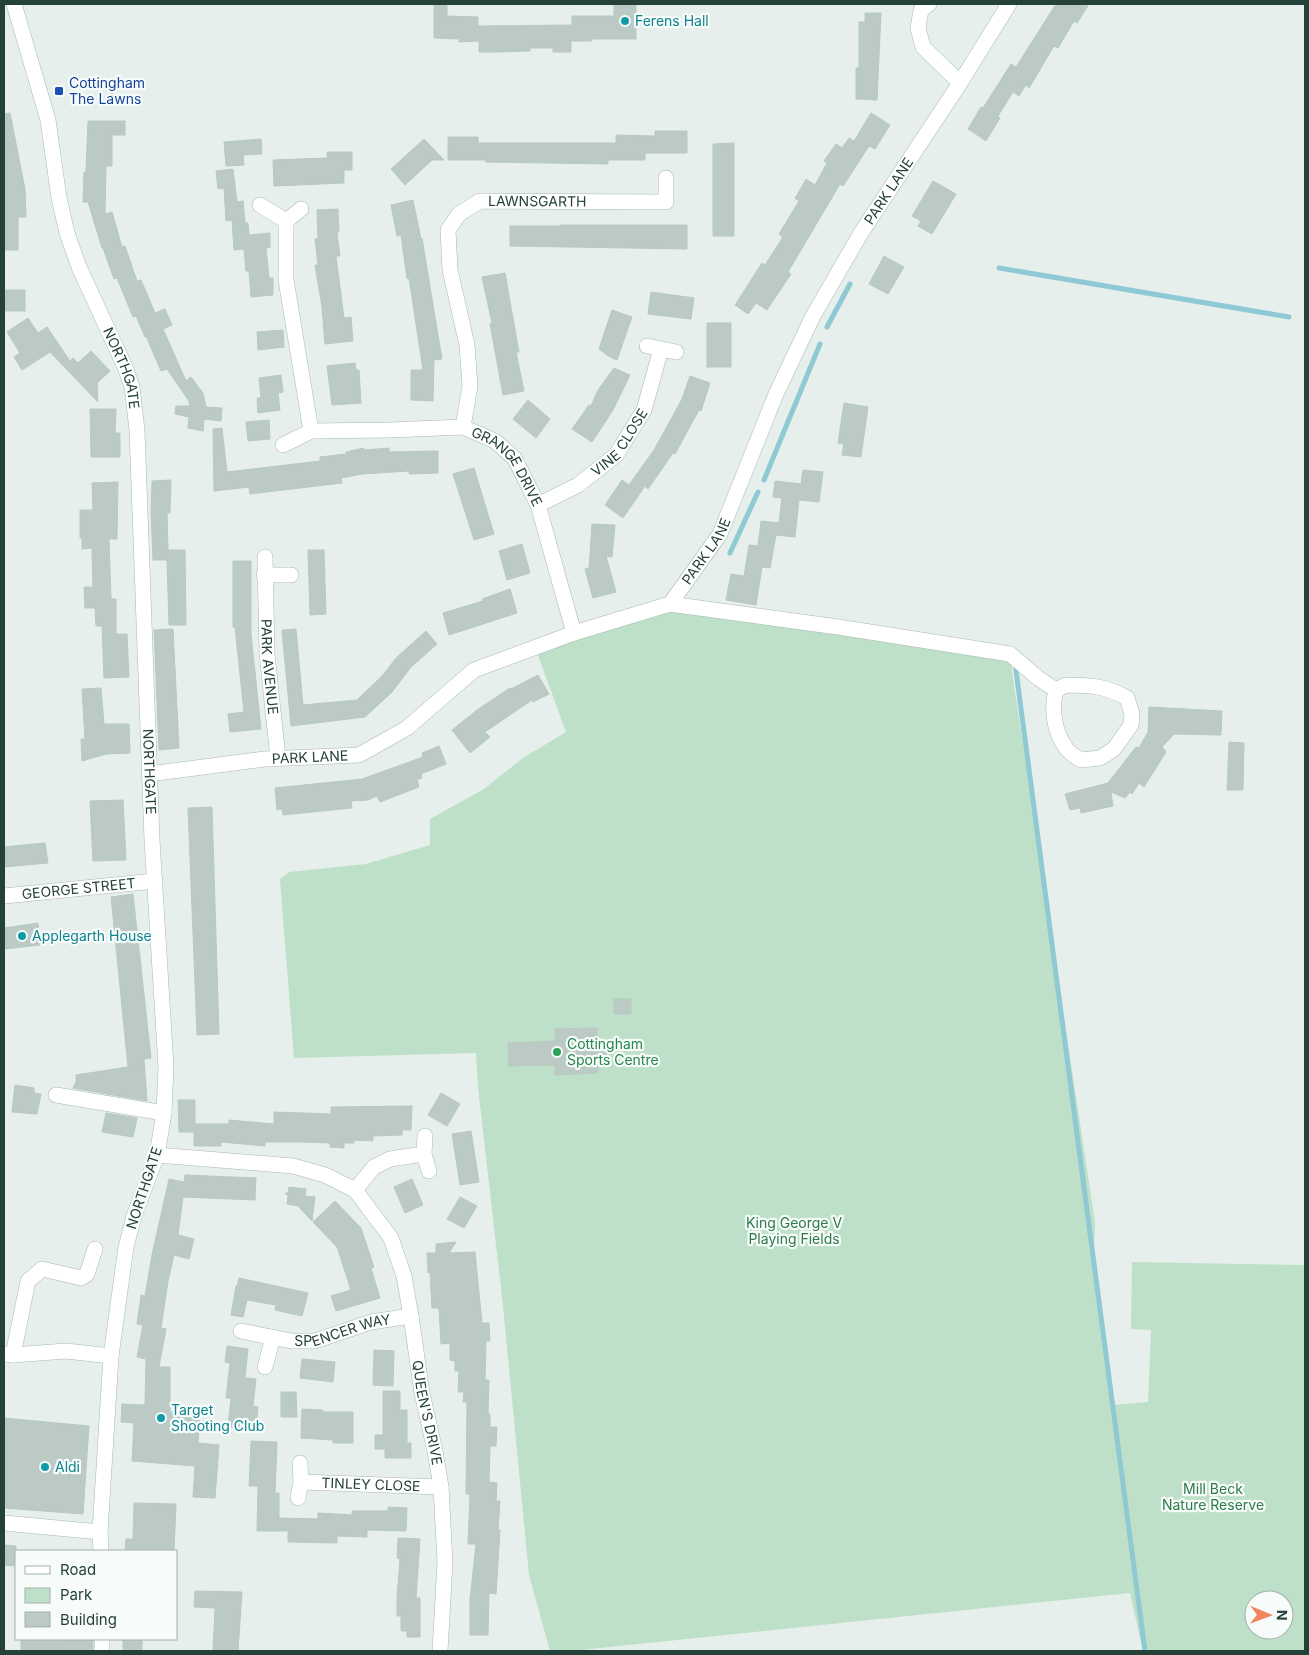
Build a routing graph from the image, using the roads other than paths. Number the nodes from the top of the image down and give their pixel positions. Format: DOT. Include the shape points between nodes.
graph roads {
  1 [pos="14,4"];
  2 [pos="929,4"];
  3 [pos="1009,4"];
  4 [pos="960,83"];
  5 [pos="666,178"];
  6 [pos="260,205"];
  7 [pos="301,209"];
  8 [pos="286,221"];
  9 [pos="661,349"];
  10 [pos="463,427"];
  11 [pos="311,431"];
  12 [pos="283,444"];
  13 [pos="538,505"];
  14 [pos="265,557"];
  15 [pos="264,575"];
  16 [pos="291,575"];
  17 [pos="670,604"];
  18 [pos="574,633"];
  19 [pos="1056,690"];
  20 [pos="278,758"];
  21 [pos="149,774"];
  22 [pos="155,881"];
  23 [pos="4,896"];
  24 [pos="56,1095"];
  25 [pos="164,1113"];
  26 [pos="425,1136"];
  27 [pos="424,1154"];
  28 [pos="157,1155"];
  29 [pos="429,1171"];
  30 [pos="355,1190"];
  31 [pos="95,1249"];
  32 [pos="412,1316"];
  33 [pos="240,1331"];
  34 [pos="272,1337"];
  35 [pos="8,1355"];
  36 [pos="111,1356"];
  37 [pos="265,1367"];
  38 [pos="300,1463"];
  39 [pos="301,1482"];
  40 [pos="441,1487"];
  41 [pos="298,1498"];
  42 [pos="4,1523"];
  43 [pos="100,1532"];
  44 [pos="101,1550"];
  45 [pos="440,1651"];
  1 -- 21 [label="street, NORTHGATE" via="48,120 67,232 79,268 125,367 135,401"];
  2 -- 4 [label="street" via="921,10 918,28 923,47"];
  3 -- 4 [label="street, PARK LANE"];
  4 -- 17 [label="street, PARK LANE" via="861,233 813,316 776,394 720,534"];
  5 -- 10 [label="street, LAWNSGARTH" via="666,202 480,201 459,214 448,230 450,270 467,345 470,386"];
  6 -- 8 [label="street"];
  7 -- 8 [label="street"];
  8 -- 11 [label="street" via="286,280"];
  9 -- 13 [label="street, VINE CLOSE" via="644,410 616,455 578,485"];
  10 -- 11 [label="street, GRANGE DRIVE"];
  10 -- 13 [label="street, GRANGE DRIVE" via="495,441 516,459"];
  11 -- 12 [label="street, GRANGE DRIVE"];
  13 -- 18 [label="street, GRANGE DRIVE"];
  14 -- 15 [label="street, PARK AVENUE"];
  15 -- 16 [label="street"];
  15 -- 20 [label="street, PARK AVENUE"];
  17 -- 18 [label="street, PARK LANE"];
  17 -- 19 [label="street" via="1010,654"];
  18 -- 20 [label="street, PARK LANE" via="474,670 407,728 359,755"];
  19 -- 19 [label="street" via="1066,685 1090,685 1114,691 1127,698 1132,714 1131,725 1114,749 1100,758 1081,760 1066,748 1056,727 1053,702"];
  20 -- 21 [label="street, PARK LANE"];
  21 -- 22 [label="street, NORTHGATE"];
  22 -- 23 [label="street, GEORGE STREET"];
  22 -- 25 [label="street, NORTHGATE" via="166,1067"];
  24 -- 25 [label="street"];
  25 -- 28 [label="street, NORTHGATE"];
  26 -- 27 [label="street"];
  27 -- 29 [label="street"];
  27 -- 30 [label="street" via="390,1159 374,1167"];
  28 -- 30 [label="street, QUEEN'S DRIVE" via="293,1166 325,1175"];
  28 -- 36 [label="street, NORTHGATE" via="126,1247"];
  30 -- 32 [label="street, QUEEN'S DRIVE" via="391,1238 404,1276"];
  31 -- 35 [label="street" via="87,1274 81,1278 42,1269 28,1281"];
  32 -- 34 [label="street, SPENCER WAY" via="371,1322 315,1341"];
  32 -- 40 [label="street, QUEEN'S DRIVE" via="422,1393"];
  33 -- 34 [label="street, SPENCER WAY"];
  34 -- 37 [label="street, SPENCER WAY"];
  35 -- 36 [label="street" via="66,1351"];
  36 -- 43 [label="street, NORTHGATE"];
  38 -- 39 [label="street, TINLEY CLOSE"];
  39 -- 40 [label="street, TINLEY CLOSE"];
  39 -- 41 [label="street, TINLEY CLOSE"];
  40 -- 45 [label="street, QUEEN'S DRIVE" via="445,1562"];
  42 -- 43 [label="street"];
  43 -- 44 [label="street, NORTHGATE"];
}
